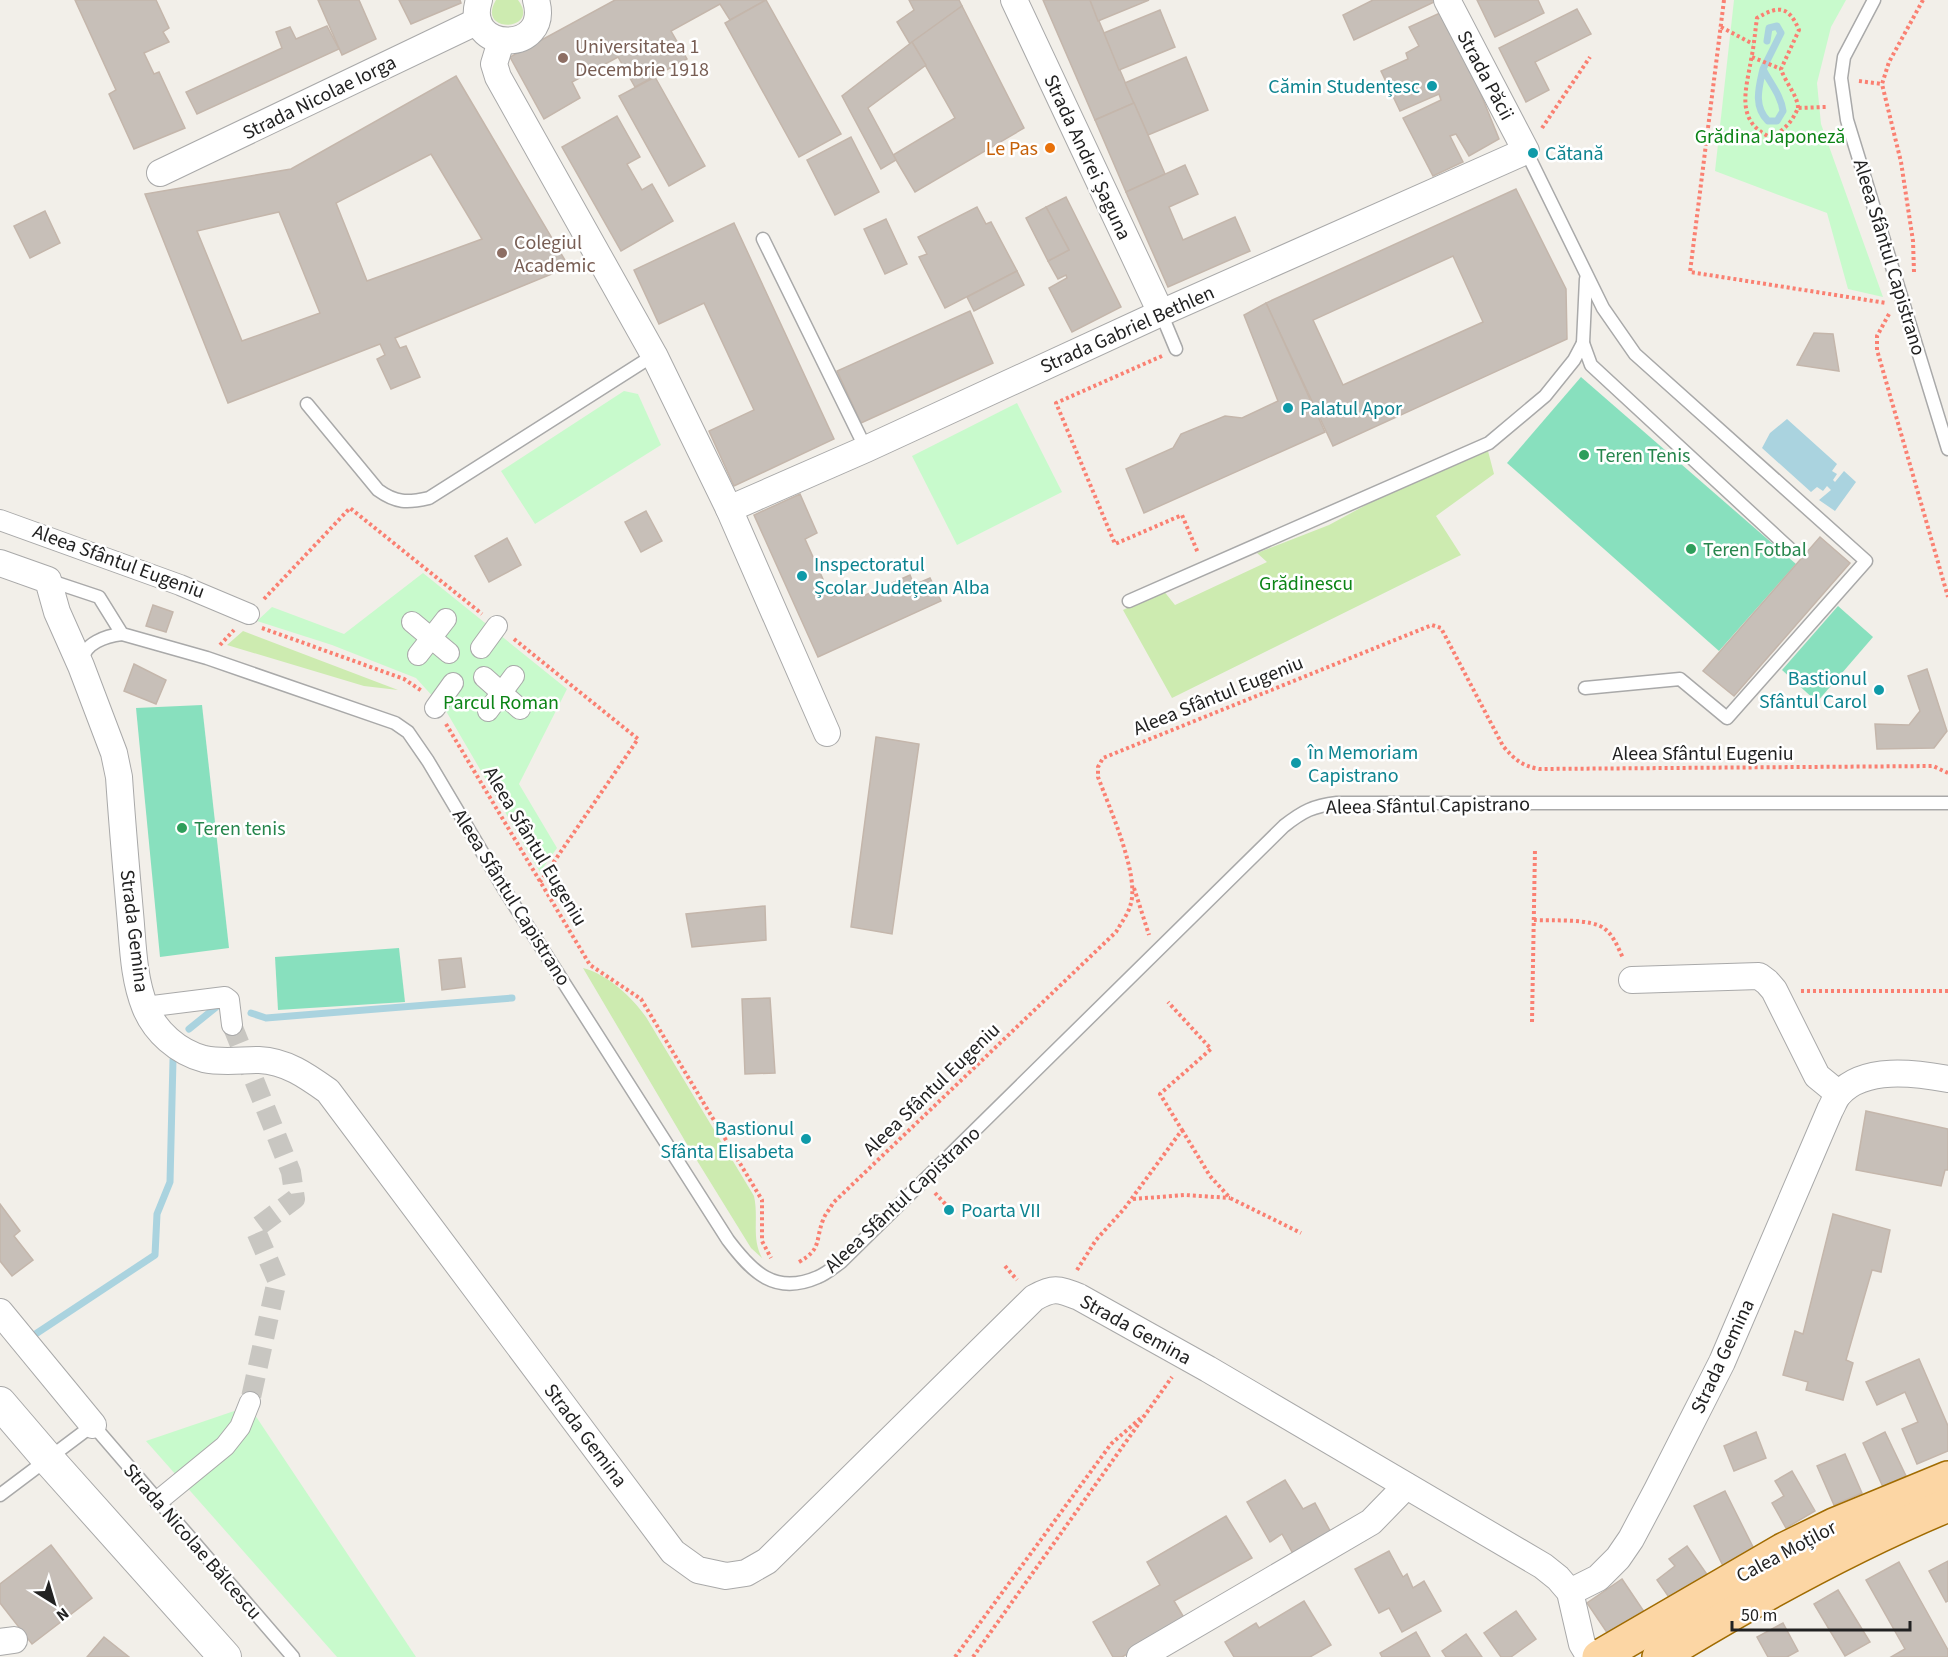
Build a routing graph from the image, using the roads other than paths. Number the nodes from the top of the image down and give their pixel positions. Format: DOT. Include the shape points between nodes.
graph roads {
  1 [pos="536,0"];
  2 [pos="1014,0"];
  3 [pos="1447,0"];
  4 [pos="1874,0"];
  5 [pos="479,10"];
  6 [pos="501,41"];
  7 [pos="1526,151"];
  8 [pos="160,173"];
  9 [pos="763,239"];
  10 [pos="1586,278"];
  11 [pos="1161,313"];
  12 [pos="1583,343"];
  13 [pos="1176,349"];
  14 [pos="654,355"];
  15 [pos="307,404"];
  16 [pos="1948,449"];
  17 [pos="868,454"];
  18 [pos="729,509"];
  19 [pos="0,520"];
  20 [pos="1790,549"];
  21 [pos="0,563"];
  22 [pos="48,580"];
  23 [pos="1129,601"];
  24 [pos="446,619"];
  25 [pos="251,620"];
  26 [pos="412,622"];
  27 [pos="497,626"];
  28 [pos="122,634"];
  29 [pos="431,638"];
  30 [pos="481,648"];
  31 [pos="449,653"];
  32 [pos="418,655"];
  33 [pos="81,666"];
  34 [pos="514,676"];
  35 [pos="484,677"];
  36 [pos="453,683"];
  37 [pos="1585,688"];
  38 [pos="501,693"];
  39 [pos="435,708"];
  40 [pos="520,709"];
  41 [pos="488,711"];
  42 [pos="827,733"];
  43 [pos="1948,803"];
  44 [pos="1632,980"];
  45 [pos="145,1007"];
  46 [pos="232,1024"];
  47 [pos="1948,1079"];
  48 [pos="1839,1094"];
  49 [pos="0,1312"];
  50 [pos="250,1402"];
  51 [pos="0,1403"];
  52 [pos="93,1425"];
  53 [pos="48,1460"];
  54 [pos="1948,1478"];
  55 [pos="1406,1486"];
  56 [pos="0,1495"];
  57 [pos="159,1500"];
  58 [pos="1948,1505"];
  59 [pos="1570,1592"];
  60 [pos="225,1657"];
  61 [pos="293,1657"];
  62 [pos="1140,1657"];
  63 [pos="1590,1657"];
  64 [pos="1599,1657"];
  65 [pos="1659,1657"];
  1 -- 6 [label="street" via="537,17 528,34 511,42"];
  2 -- 11 [label="street, Strada Andrei Șaguna"];
  3 -- 7 [label="street, Strada Păcii"];
  4 -- 16 [label="lane, Aleea Sfântul Capistrano" via="1844,57 1840,78 1847,120"];
  5 -- 6 [label="street" via="483,30"];
  5 -- 8 [label="street, Strada Nicolae Iorga"];
  6 -- 14 [label="street" via="494,64 498,77"];
  7 -- 10 [label="lane"];
  7 -- 11 [label="street, Strada Gabriel Bethlen"];
  9 -- 17 [label="lane"];
  10 -- 12 [label="lane"];
  10 -- 37 [label="lane" via="1635,354 1866,561 1726,718 1680,679"];
  11 -- 13 [label="lane"];
  11 -- 17 [label="street, Strada Gabriel Bethlen"];
  12 -- 20 [label="lane" via="1591,365"];
  12 -- 23 [label="lane" via="1545,396 1489,443"];
  14 -- 15 [label="lane" via="429,498 411,502 391,499 378,490"];
  14 -- 18 [label="street"];
  17 -- 18 [label="street, Strada Gabriel Bethlen"];
  18 -- 42 [label="street"];
  19 -- 25 [label="street" via="180,585"];
  21 -- 22 [label="street"];
  22 -- 28 [label="lane" via="99,597"];
  22 -- 33 [label="street, Strada Gemina" via="57,612"];
  24 -- 29 [label="street"];
  26 -- 29 [label="street"];
  27 -- 30 [label="street"];
  28 -- 33 [label="lane" via="106,636 91,645 82,655"];
  28 -- 43 [label="lane, Aleea Sfântul Capistrano" via="218,662 394,723 408,732 728,1240 745,1263 766,1279 792,1286 819,1277 841,1262 1284,826 1314,806"];
  29 -- 31 [label="street"];
  29 -- 32 [label="street"];
  33 -- 45 [label="street, Strada Gemina" via="114,753 135,971"];
  34 -- 38 [label="street"];
  35 -- 38 [label="street"];
  36 -- 39 [label="street"];
  38 -- 40 [label="street"];
  38 -- 41 [label="street"];
  44 -- 48 [label="street" via="1759,976 1774,990 1817,1076"];
  45 -- 46 [label="street" via="225,997 229,1000"];
  45 -- 55 [label="street, Strada Gemina" via="159,1032 180,1048 203,1058 283,1064 328,1091 673,1552 698,1570 726,1576 746,1573 767,1561 1034,1298 1049,1290 1079,1297"];
  47 -- 48 [label="street" via="1878,1075 1856,1080"];
  48 -- 59 [label="street, Strada Gemina" via="1722,1362 1631,1539 1598,1578"];
  49 -- 52 [label="street"];
  50 -- 57 [label="street" via="240,1427 225,1446"];
  51 -- 53 [label="street"];
  52 -- 53 [label="lane"];
  52 -- 57 [label="lane, Strada Nicolae Bălcescu"];
  53 -- 56 [label="lane"];
  53 -- 60 [label="street"];
  54 -- 64 [label="main road, Calea Moților" via="1783,1550"];
  55 -- 59 [label="street, Strada Gemina" via="1543,1566"];
  55 -- 62 [label="street" via="1371,1522"];
  57 -- 61 [label="lane, Strada Nicolae Bălcescu"];
  58 -- 65 [label="main road, Calea Moților" via="1784,1582"];
  59 -- 63 [label="street" via="1582,1644"];
}
